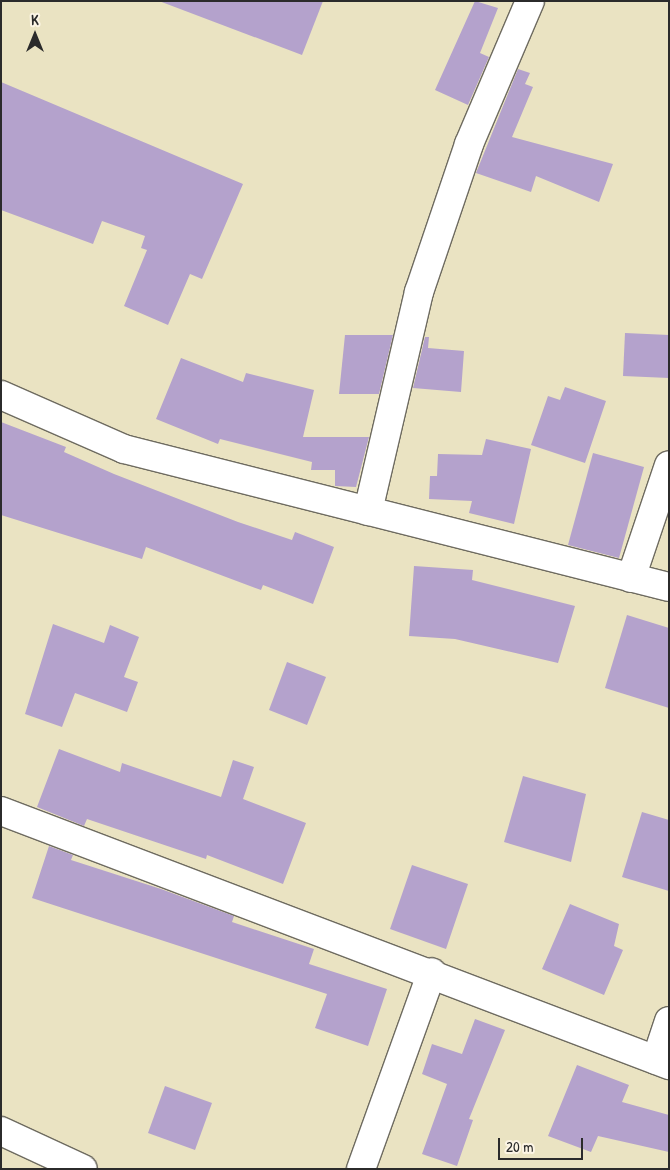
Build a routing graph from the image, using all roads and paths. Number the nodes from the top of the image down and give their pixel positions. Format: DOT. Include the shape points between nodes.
graph roads {
  1 [pos="530,1"];
  2 [pos="1,395"];
  3 [pos="669,465"];
  4 [pos="368,512"];
  5 [pos="631,578"];
  6 [pos="669,587"];
  7 [pos="1,811"];
  8 [pos="432,972"];
  9 [pos="669,1021"];
  10 [pos="662,1062"];
  11 [pos="1,1130"];
  12 [pos="83,1169"];
  13 [pos="362,1169"];
  1 -- 4 [label="street" via="469,144 419,292"];
  2 -- 4 [label="street" via="124,449"];
  3 -- 5 [label="street"];
  4 -- 5 [label="street"];
  5 -- 6 [label="street"];
  7 -- 8 [label="street"];
  8 -- 10 [label="street"];
  8 -- 13 [label="street"];
  9 -- 10 [label="street"];
  11 -- 12 [label="street"];
}
